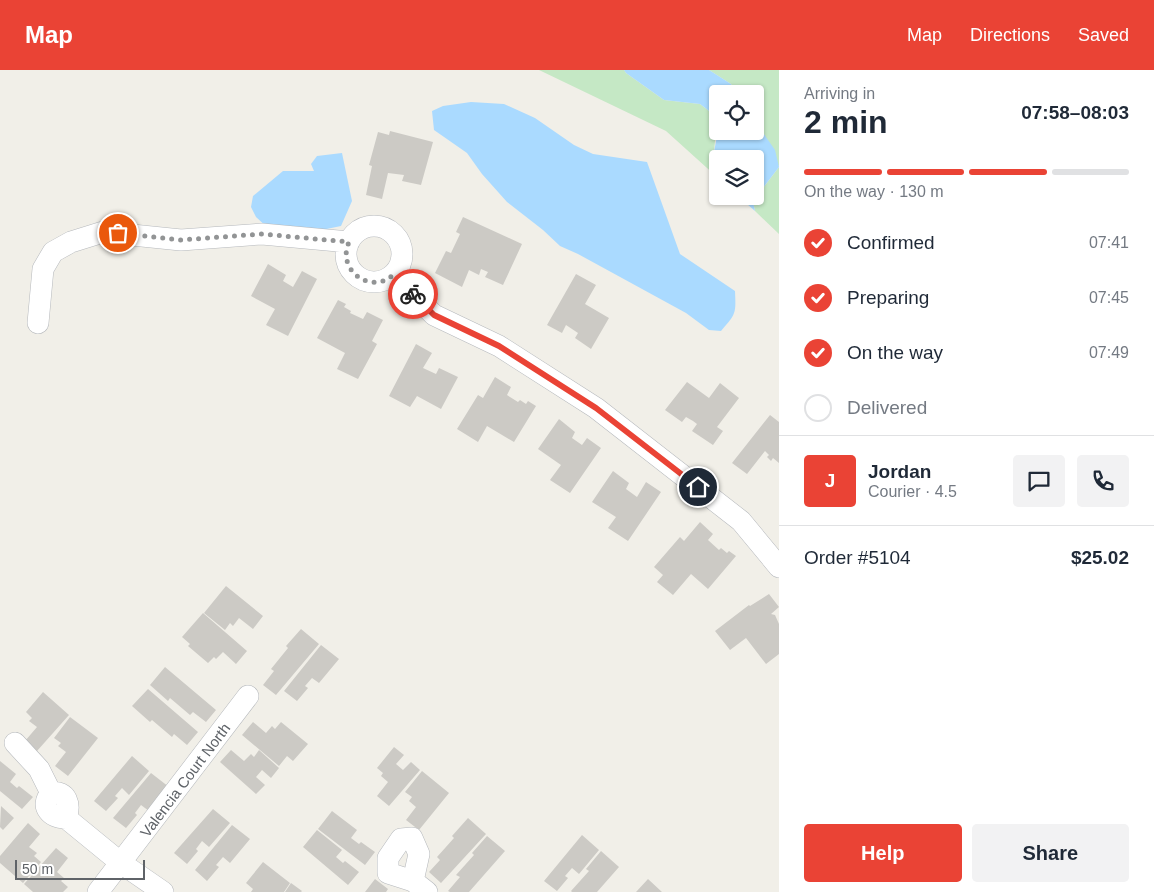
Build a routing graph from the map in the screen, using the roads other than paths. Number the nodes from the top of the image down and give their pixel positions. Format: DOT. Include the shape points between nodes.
graph roads {
  1 [pos="349,242"];
  2 [pos="393,275"];
  3 [pos="38,323"];
  4 [pos="779,567"];
  5 [pos="248,696"];
  6 [pos="15,743"];
  7 [pos="121,863"];
  8 [pos="98,892"];
  9 [pos="162,892"];
  1 -- 2 [label="street" via="346,256 354,274 371,282 381,282"];
  1 -- 2 [label="street" via="358,231 366,228 375,226 391,232 401,246 402,255"];
  1 -- 3 [label="street" via="262,234 181,240 103,232 71,242 53,252 43,269"];
  2 -- 4 [label="street" via="434,315 499,346 596,408 741,521"];
  5 -- 7 [label="street, Valencia Court North"];
  6 -- 7 [label="street" via="39,769 51,793 66,797 69,811 66,818"];
  7 -- 8 [label="street, Valencia Court North"];
  7 -- 9 [label="street"];
}
